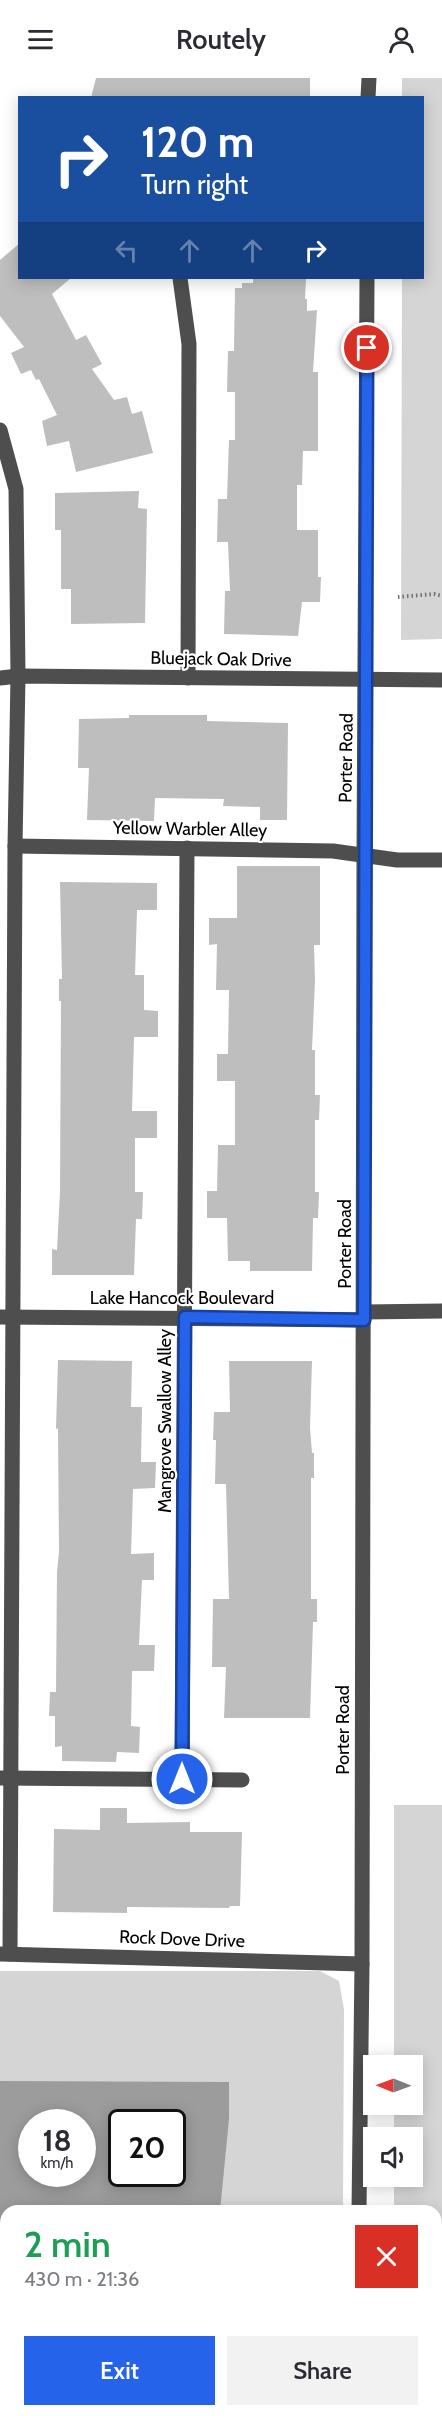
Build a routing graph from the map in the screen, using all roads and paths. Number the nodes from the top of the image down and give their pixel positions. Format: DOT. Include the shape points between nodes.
graph roads {
  1 [pos="369,78"];
  2 [pos="368,96"];
  3 [pos="180,279"];
  4 [pos="367,279"];
  5 [pos="0,430"];
  6 [pos="442,596"];
  7 [pos="398,597"];
  8 [pos="18,676"];
  9 [pos="0,678"];
  10 [pos="188,678"];
  11 [pos="442,680"];
  12 [pos="366,681"];
  13 [pos="15,846"];
  14 [pos="187,848"];
  15 [pos="364,855"];
  16 [pos="442,860"];
  17 [pos="442,1311"];
  18 [pos="364,1316"];
  19 [pos="6,1317"];
  20 [pos="185,1317"];
  21 [pos="5,1778"];
  22 [pos="182,1779"];
  23 [pos="242,1780"];
  24 [pos="5,1954"];
  25 [pos="362,1964"];
  26 [pos="359,2205"];
  1 -- 2 [label="street"];
  3 -- 10 [label="street" via="189,344"];
  4 -- 12 [label="street, Porter Road"];
  5 -- 8 [label="street" via="16,489"];
  6 -- 7 [label="path"];
  8 -- 9 [label="street, Bluejack Oak Drive"];
  8 -- 10 [label="street, Bluejack Oak Drive"];
  8 -- 13 [label="street"];
  10 -- 12 [label="street, Bluejack Oak Drive"];
  11 -- 12 [label="street, Bluejack Oak Drive"];
  12 -- 15 [label="street, Porter Road"];
  13 -- 14 [label="street, Yellow Warbler Alley"];
  13 -- 19 [label="street"];
  14 -- 15 [label="street, Yellow Warbler Alley"];
  14 -- 20 [label="street, Mangrove Swallow Alley"];
  15 -- 16 [label="street, Yellow Warbler Alley"];
  15 -- 18 [label="street, Porter Road"];
  17 -- 18 [label="street, Lake Hancock Boulevard"];
  18 -- 20 [label="street, Lake Hancock Boulevard"];
  18 -- 25 [label="street, Porter Road"];
  19 -- 20 [label="street, Lake Hancock Boulevard"];
  19 -- 21 [label="street"];
  20 -- 22 [label="street, Mangrove Swallow Alley"];
  21 -- 22 [label="street"];
  21 -- 24 [label="street"];
  22 -- 23 [label="street"];
  24 -- 25 [label="street, Rock Dove Drive"];
  25 -- 26 [label="street, Porter Road"];
}
